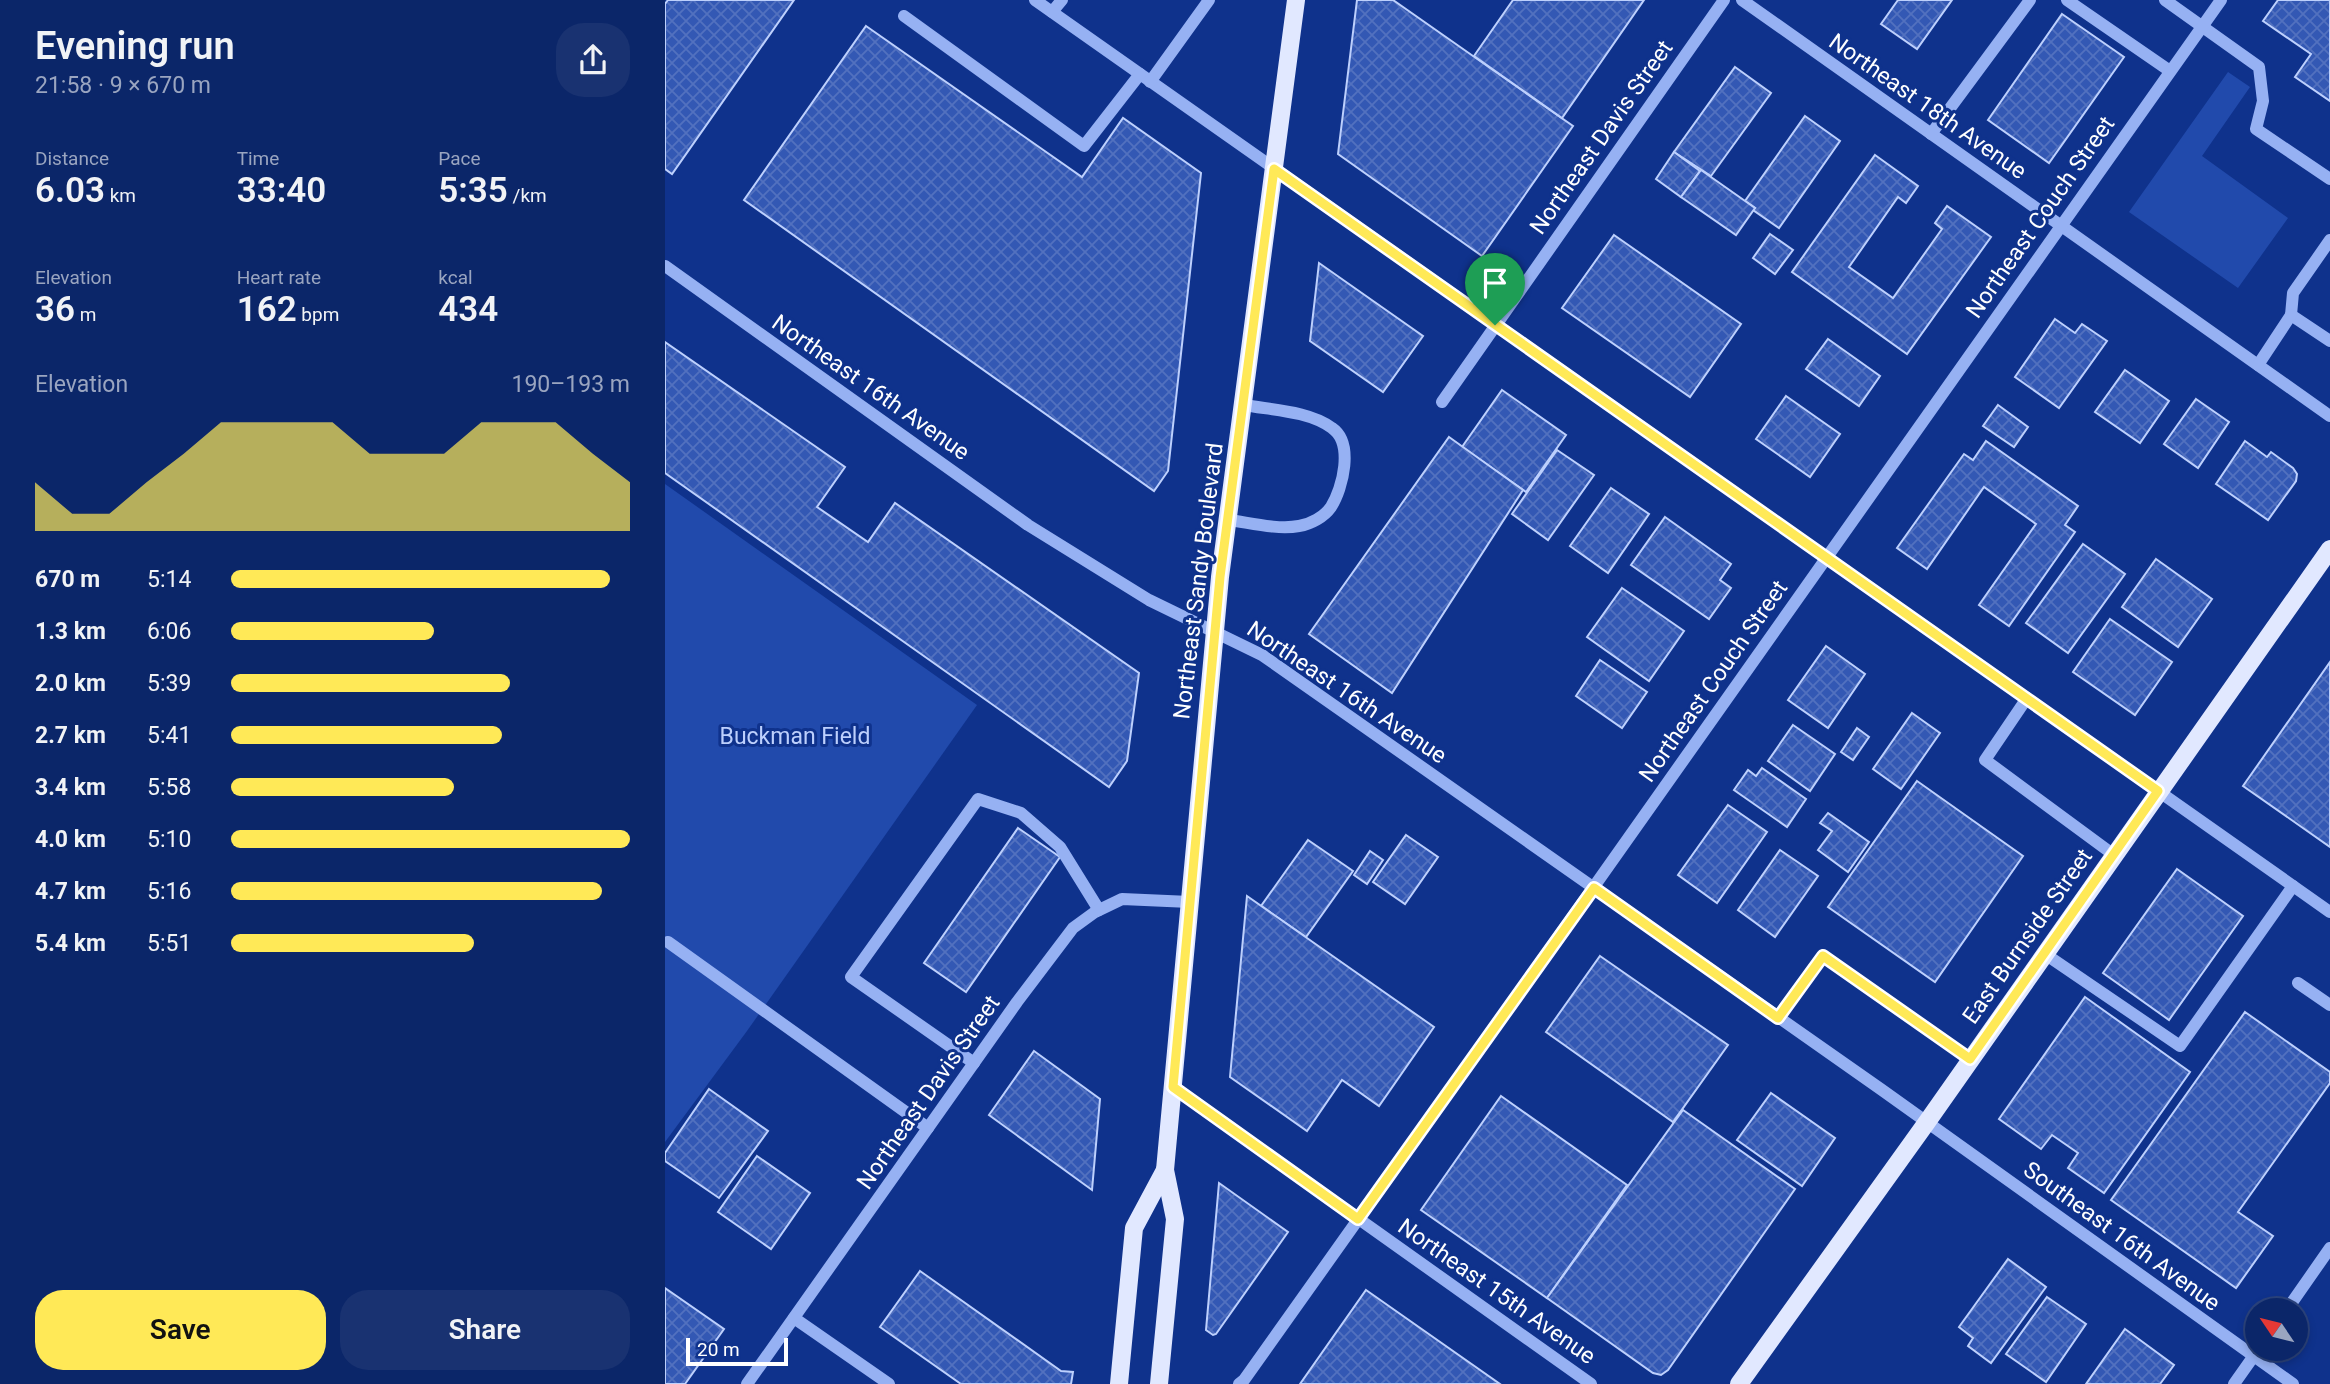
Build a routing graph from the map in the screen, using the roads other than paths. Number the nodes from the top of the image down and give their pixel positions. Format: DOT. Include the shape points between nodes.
graph roads {
  1 [pos="1035,0"];
  2 [pos="1062,0"];
  3 [pos="1209,0"];
  4 [pos="1296,0"];
  5 [pos="1724,0"];
  6 [pos="1742,0"];
  7 [pos="2030,0"];
  8 [pos="2067,0"];
  9 [pos="2165,0"];
  10 [pos="2221,0"];
  11 [pos="1052,12"];
  12 [pos="904,16"];
  13 [pos="2202,26"];
  14 [pos="2170,71"];
  15 [pos="1145,78"];
  16 [pos="1931,134"];
  17 [pos="1274,169"];
  18 [pos="2330,178"];
  19 [pos="2060,225"];
  20 [pos="2330,240"];
  21 [pos="665,266"];
  22 [pos="2291,315"];
  23 [pos="1495,325"];
  24 [pos="2330,341"];
  25 [pos="2258,365"];
  26 [pos="1442,402"];
  27 [pos="1244,405"];
  28 [pos="2330,416"];
  29 [pos="1229,520"];
  30 [pos="2330,549"];
  31 [pos="1825,556"];
  32 [pos="1216,632"];
  33 [pos="2027,698"];
  34 [pos="2158,791"];
  35 [pos="2114,855"];
  36 [pos="2293,886"];
  37 [pos="1594,888"];
  38 [pos="1190,902"];
  39 [pos="1099,910"];
  40 [pos="2330,912"];
  41 [pos="668,942"];
  42 [pos="2045,954"];
  43 [pos="2298,983"];
  44 [pos="2330,1005"];
  45 [pos="1778,1018"];
  46 [pos="1970,1059"];
  47 [pos="974,1063"];
  48 [pos="1173,1087"];
  49 [pos="1927,1122"];
  50 [pos="928,1128"];
  51 [pos="1165,1170"];
  52 [pos="1358,1219"];
  53 [pos="2330,1248"];
  54 [pos="2295,1298"];
  55 [pos="794,1318"];
  56 [pos="2245,1345"];
  57 [pos="2250,1362"];
  58 [pos="2267,1362"];
  59 [pos="747,1384"];
  60 [pos="889,1384"];
  61 [pos="1119,1384"];
  62 [pos="1159,1384"];
  63 [pos="1239,1384"];
  64 [pos="1591,1384"];
  65 [pos="1739,1384"];
  66 [pos="2234,1384"];
  67 [pos="2293,1384"];
  1 -- 11 [label="street"];
  2 -- 11 [label="street"];
  3 -- 15 [label="street"];
  4 -- 17 [label="main road, Northeast Sandy Boulevard"];
  5 -- 23 [label="street, Northeast Davis Street"];
  6 -- 16 [label="street, Northeast 18th Avenue"];
  7 -- 16 [label="street"];
  8 -- 14 [label="street"];
  9 -- 13 [label="street"];
  10 -- 13 [label="street, Northeast Couch Street"];
  11 -- 15 [label="street"];
  12 -- 15 [label="street" via="1084,146"];
  13 -- 14 [label="street, Northeast Couch Street"];
  13 -- 18 [label="street" via="2259,68 2263,100 2256,129"];
  14 -- 19 [label="street, Northeast Couch Street"];
  15 -- 17 [label="street"];
  16 -- 19 [label="street, Northeast 18th Avenue"];
  17 -- 23 [label="street"];
  17 -- 27 [label="main road, Northeast Sandy Boulevard"];
  19 -- 25 [label="street, Northeast 18th Avenue"];
  19 -- 31 [label="street, Northeast Couch Street"];
  20 -- 22 [label="street" via="2293,293"];
  21 -- 32 [label="street, Northeast 16th Avenue" via="1028,525 1149,600"];
  22 -- 24 [label="street"];
  22 -- 25 [label="street"];
  23 -- 26 [label="street, Northeast Davis Street"];
  23 -- 31 [label="street"];
  25 -- 28 [label="street, Northeast 18th Avenue"];
  27 -- 29 [label="main road, Northeast Sandy Boulevard"];
  27 -- 29 [label="street" via="1321,421 1336,430 1346,449 1344,468 1331,507 1319,519 1299,526"];
  29 -- 32 [label="main road, Northeast Sandy Boulevard"];
  30 -- 34 [label="main road, East Burnside Street"];
  31 -- 33 [label="street"];
  31 -- 37 [label="street, Northeast Couch Street"];
  32 -- 37 [label="street, Northeast 16th Avenue" via="1262,655"];
  32 -- 38 [label="main road, Northeast Sandy Boulevard"];
  33 -- 34 [label="street"];
  33 -- 35 [label="street" via="1985,760"];
  34 -- 35 [label="main road, East Burnside Street"];
  34 -- 36 [label="street"];
  35 -- 42 [label="main road, East Burnside Street"];
  36 -- 40 [label="street"];
  36 -- 42 [label="street" via="2180,1046"];
  37 -- 45 [label="street, Northeast 16th Avenue"];
  37 -- 52 [label="street, Northeast Couch Street"];
  38 -- 39 [label="street, Northeast Davis Street" via="1122,899"];
  38 -- 48 [label="main road, Northeast Sandy Boulevard"];
  39 -- 47 [label="street, Northeast Davis Street" via="1061,942"];
  39 -- 47 [label="street" via="1060,847 1021,813 978,799 851,978"];
  41 -- 50 [label="street"];
  42 -- 46 [label="main road, East Burnside Street"];
  43 -- 44 [label="street"];
  45 -- 46 [label="street" via="1823,956"];
  45 -- 49 [label="street, Northeast 16th Avenue"];
  46 -- 49 [label="main road, East Burnside Street"];
  47 -- 50 [label="street, Northeast Davis Street"];
  48 -- 51 [label="main road, Northeast Sandy Boulevard"];
  48 -- 52 [label="street, Northeast 15th Avenue"];
  49 -- 56 [label="street, Southeast 16th Avenue"];
  49 -- 65 [label="main road, East Burnside Street"];
  50 -- 55 [label="street, Northeast Davis Street"];
  51 -- 61 [label="main road, Northeast Sandy Boulevard" via="1134,1228"];
  51 -- 62 [label="main road, Northeast Sandy Boulevard" via="1175,1219"];
  52 -- 63 [label="street, Northeast Couch Street"];
  52 -- 64 [label="street, Northeast 15th Avenue"];
  53 -- 54 [label="street"];
  55 -- 59 [label="street, Northeast Davis Street"];
  55 -- 60 [label="street"];
  57 -- 66 [label="street"];
  58 -- 67 [label="street, Southeast 16th Avenue"];
}
